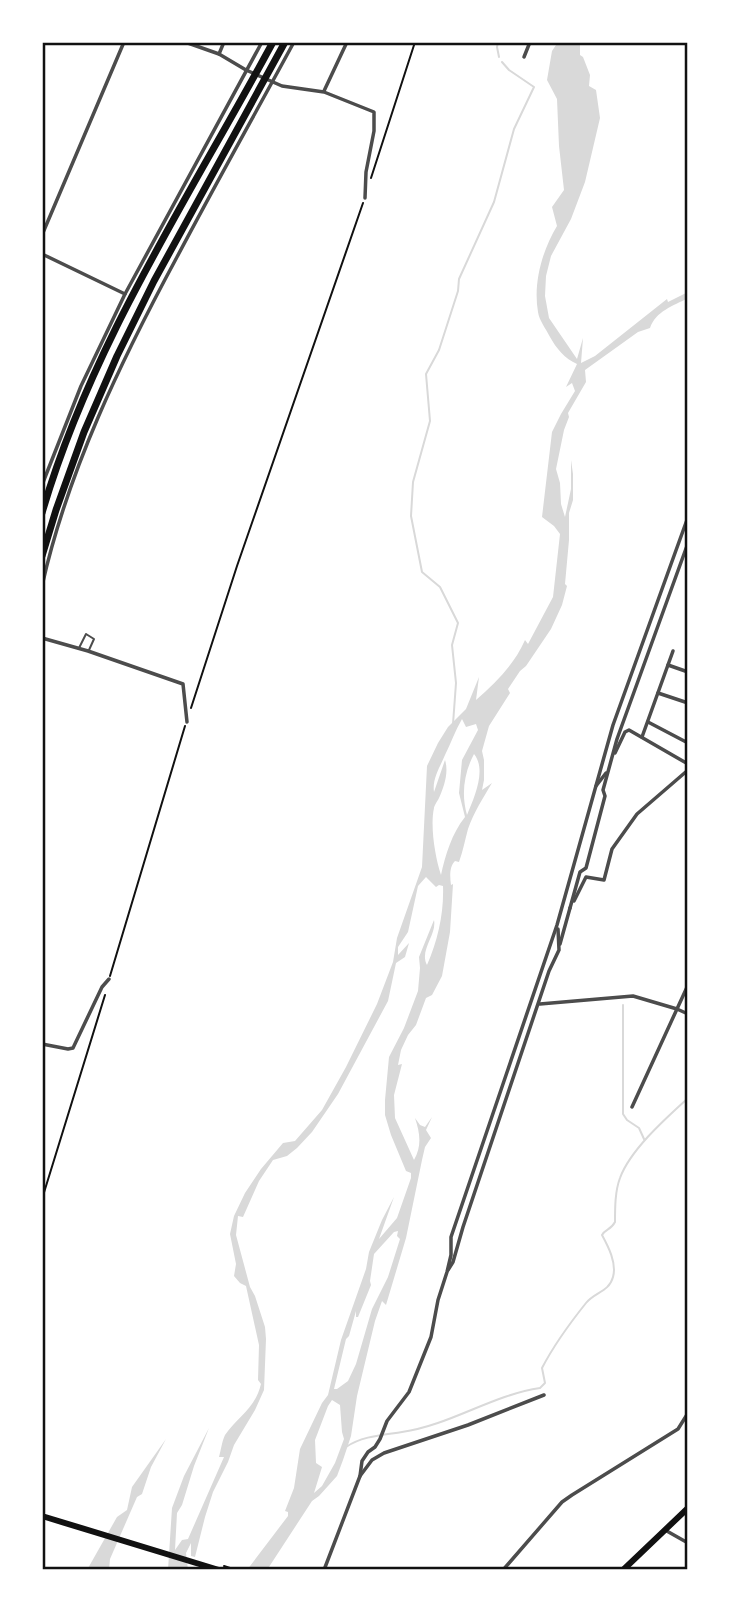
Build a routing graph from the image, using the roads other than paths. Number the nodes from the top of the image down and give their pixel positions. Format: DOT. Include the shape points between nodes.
graph roads {
  1 [pos="124,42"];
  2 [pos="185,42"];
  3 [pos="224,42"];
  4 [pos="262,42"];
  5 [pos="272,42"];
  6 [pos="285,42"];
  7 [pos="295,42"];
  8 [pos="347,42"];
  9 [pos="530,42"];
  10 [pos="219,54"];
  11 [pos="524,57"];
  12 [pos="246,70"];
  13 [pos="272,83"];
  14 [pos="324,92"];
  15 [pos="365,198"];
  16 [pos="42,235"];
  17 [pos="42,254"];
  18 [pos="125,294"];
  19 [pos="42,485"];
  20 [pos="42,513"];
  21 [pos="688,517"];
  22 [pos="688,543"];
  23 [pos="42,556"];
  24 [pos="42,586"];
  25 [pos="42,638"];
  26 [pos="78,649"];
  27 [pos="88,651"];
  28 [pos="673,651"];
  29 [pos="668,665"];
  30 [pos="688,672"];
  31 [pos="659,693"];
  32 [pos="688,704"];
  33 [pos="187,722"];
  34 [pos="648,722"];
  35 [pos="642,737"];
  36 [pos="688,743"];
  37 [pos="688,764"];
  38 [pos="610,766"];
  39 [pos="688,770"];
  40 [pos="595,788"];
  41 [pos="570,908"];
  42 [pos="557,925"];
  43 [pos="559,950"];
  44 [pos="109,979"];
  45 [pos="688,985"];
  46 [pos="539,1004"];
  47 [pos="677,1009"];
  48 [pos="688,1014"];
  49 [pos="42,1044"];
  50 [pos="632,1107"];
  51 [pos="447,1272"];
  52 [pos="544,1395"];
  53 [pos="688,1413"];
  54 [pos="360,1476"];
  55 [pos="688,1507"];
  56 [pos="42,1516"];
  57 [pos="665,1530"];
  58 [pos="688,1543"];
  59 [pos="219,1570"];
  60 [pos="324,1570"];
  61 [pos="503,1570"];
  62 [pos="623,1570"];
  1 -- 16 [label="street"];
  2 -- 10 [label="street"];
  3 -- 10 [label="street"];
  4 -- 12 [label="street"];
  5 -- 20 [label="highway" via="106,350 72,427"];
  6 -- 23 [label="highway" via="117,356 84,432"];
  7 -- 13 [label="street"];
  8 -- 14 [label="street"];
  9 -- 11 [label="street"];
  10 -- 12 [label="street"];
  12 -- 13 [label="street"];
  12 -- 18 [label="street"];
  13 -- 14 [label="street"];
  13 -- 24 [label="street" via="106,397"];
  14 -- 15 [label="street" via="374,112"];
  17 -- 18 [label="street"];
  18 -- 19 [label="street" via="81,386"];
  21 -- 40 [label="street"];
  22 -- 38 [label="street"];
  25 -- 26 [label="street"];
  26 -- 27 [label="street"];
  26 -- 27 [label="lane" via="86,634 94,639"];
  27 -- 33 [label="street" via="183,684"];
  28 -- 29 [label="street"];
  29 -- 30 [label="street"];
  29 -- 31 [label="street"];
  31 -- 32 [label="street"];
  31 -- 34 [label="street"];
  34 -- 35 [label="street"];
  34 -- 36 [label="street"];
  35 -- 37 [label="street"];
  35 -- 38 [label="street" via="625,732"];
  38 -- 40 [label="street"];
  38 -- 41 [label="street" via="586,868 580,872"];
  39 -- 41 [label="street" via="638,814 612,849 604,880 586,877"];
  40 -- 42 [label="street"];
  41 -- 43 [label="street"];
  42 -- 43 [label="street"];
  42 -- 51 [label="street" via="451,1237"];
  43 -- 46 [label="street"];
  44 -- 49 [label="street" via="73,1048"];
  45 -- 47 [label="street"];
  46 -- 47 [label="street" via="632,996"];
  46 -- 51 [label="street"];
  47 -- 48 [label="street"];
  47 -- 50 [label="street"];
  51 -- 54 [label="street" via="431,1337 409,1392 362,1461"];
  52 -- 54 [label="street" via="384,1453"];
  53 -- 61 [label="street" via="678,1429 562,1503"];
  54 -- 60 [label="street"];
  55 -- 57 [label="main road"];
  56 -- 59 [label="main road"];
  57 -- 58 [label="street"];
  57 -- 62 [label="main road"];
}
